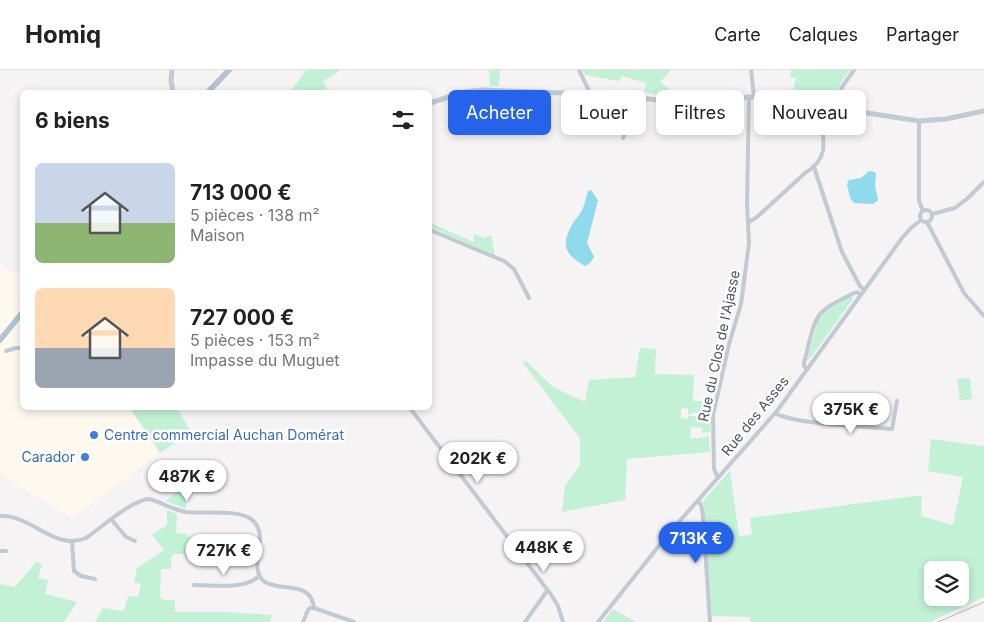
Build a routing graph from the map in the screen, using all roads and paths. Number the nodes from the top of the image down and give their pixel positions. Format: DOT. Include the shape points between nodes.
graph roads {
  1 [pos="172,70"];
  2 [pos="229,70"];
  3 [pos="578,70"];
  4 [pos="751,70"];
  5 [pos="854,70"];
  6 [pos="173,90"];
  7 [pos="212,90"];
  8 [pos="588,90"];
  9 [pos="841,90"];
  10 [pos="561,94"];
  11 [pos="752,97"];
  12 [pos="646,99"];
  13 [pos="432,102"];
  14 [pos="984,111"];
  15 [pos="866,114"];
  16 [pos="918,122"];
  17 [pos="624,135"];
  18 [pos="822,135"];
  19 [pos="623,138"];
  20 [pos="814,167"];
  21 [pos="984,182"];
  22 [pos="923,211"];
  23 [pos="932,214"];
  24 [pos="922,220"];
  25 [pos="749,222"];
  26 [pos="928,222"];
  27 [pos="432,231"];
  28 [pos="864,290"];
  29 [pos="861,295"];
  30 [pos="529,298"];
  31 [pos="20,310"];
  32 [pos="984,316"];
  33 [pos="20,317"];
  34 [pos="0,334"];
  35 [pos="0,340"];
  36 [pos="20,348"];
  37 [pos="6,351"];
  38 [pos="807,369"];
  39 [pos="897,401"];
  40 [pos="412,410"];
  41 [pos="775,413"];
  42 [pos="718,478"];
  43 [pos="698,501"];
  44 [pos="0,516"];
  45 [pos="112,520"];
  46 [pos="135,541"];
  47 [pos="72,542"];
  48 [pos="0,551"];
  49 [pos="6,551"];
  50 [pos="259,576"];
  51 [pos="95,579"];
  52 [pos="194,585"];
  53 [pos="547,591"];
  54 [pos="314,608"];
  55 [pos="303,622"];
  56 [pos="354,622"];
  57 [pos="525,622"];
  58 [pos="563,622"];
  59 [pos="598,622"];
  60 [pos="710,622"];
  1 -- 6 [label="main road"];
  2 -- 7 [label="main road"];
  3 -- 8 [label="street"];
  4 -- 11 [label="street, Rue du Clos de l'Ajasse"];
  5 -- 9 [label="street"];
  10 -- 13 [label="main road" via="481,90"];
  11 -- 12 [label="main road" via="697,105"];
  11 -- 25 [label="street, Rue du Clos de l'Ajasse"];
  14 -- 16 [label="main road"];
  15 -- 16 [label="main road"];
  16 -- 22 [label="street" via="918,200"];
  17 -- 19 [label="street"];
  18 -- 20 [label="street" via="825,146"];
  20 -- 25 [label="street"];
  20 -- 28 [label="street" via="842,252"];
  21 -- 23 [label="street" via="955,208"];
  22 -- 23 [label="street" via="928,210"];
  22 -- 24 [label="street" via="920,215"];
  23 -- 26 [label="street"];
  24 -- 26 [label="street"];
  24 -- 28 [label="street, Rue des Asses" via="906,232"];
  25 -- 42 [label="street, Rue du Clos de l'Ajasse" via="741,304 713,415 714,469"];
  26 -- 32 [label="street" via="964,293"];
  27 -- 30 [label="street" via="511,265"];
  28 -- 29 [label="street, Rue des Asses"];
  29 -- 38 [label="street, Rue des Asses"];
  29 -- 38 [label="street" via="857,292 852,294 820,314 804,363"];
  31 -- 34 [label="main road"];
  33 -- 35 [label="main road"];
  36 -- 37 [label="street"];
  38 -- 41 [label="street, Rue des Asses"];
  39 -- 41 [label="street" via="892,429 800,420"];
  40 -- 53 [label="street"];
  41 -- 42 [label="street, Rue des Asses"];
  42 -- 43 [label="street, Rue des Asses"];
  43 -- 59 [label="street, Rue des Asses"];
  43 -- 60 [label="street" via="702,505"];
  44 -- 47 [label="street" via="14,517"];
  45 -- 46 [label="street" via="126,537"];
  45 -- 47 [label="street" via="86,538"];
  45 -- 50 [label="street" via="145,499 187,512 245,516 259,529"];
  47 -- 51 [label="street" via="74,570 81,576"];
  48 -- 49 [label="street"];
  50 -- 52 [label="street" via="241,585"];
  50 -- 54 [label="street" via="272,585 309,594"];
  53 -- 57 [label="street"];
  53 -- 58 [label="street" via="558,606"];
  54 -- 55 [label="street" via="308,610"];
  54 -- 56 [label="street"];
}
